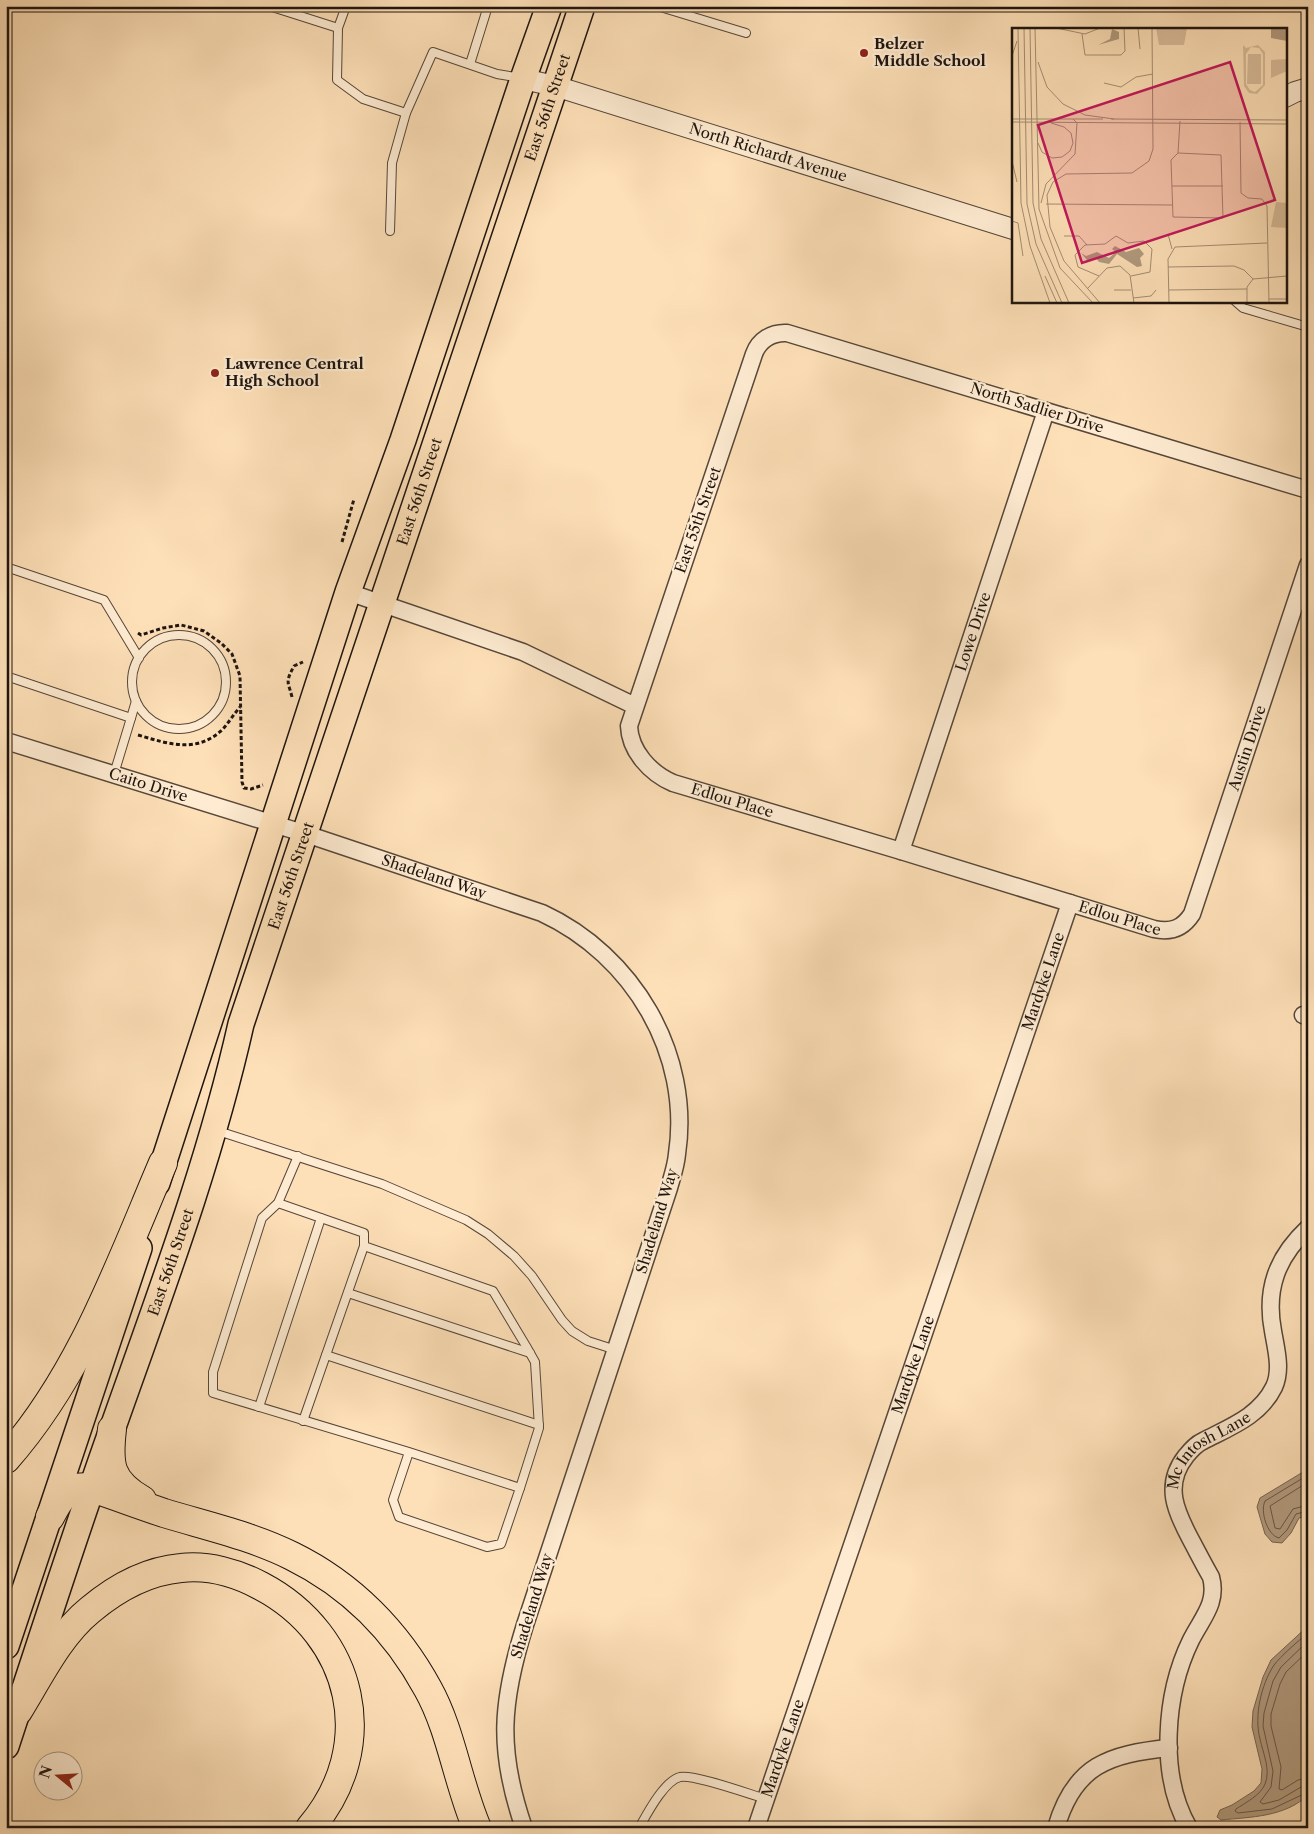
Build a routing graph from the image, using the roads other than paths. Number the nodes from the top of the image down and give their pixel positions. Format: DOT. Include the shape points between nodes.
graph roads {
  1 [pos="268,6"];
  2 [pos="346,6"];
  3 [pos="488,6"];
  4 [pos="549,6"];
  5 [pos="582,6"];
  6 [pos="657,6"];
  7 [pos="338,28"];
  8 [pos="746,34"];
  9 [pos="470,64"];
  10 [pos="523,79"];
  11 [pos="555,86"];
  12 [pos="1308,88"];
  13 [pos="1286,96"];
  14 [pos="406,113"];
  15 [pos="1012,229"];
  16 [pos="390,231"];
  17 [pos="1237,302"];
  18 [pos="1308,327"];
  19 [pos="766,338"];
  20 [pos="1046,411"];
  21 [pos="1308,490"];
  22 [pos="1308,565"];
  23 [pos="6,567"];
  24 [pos="348,592"];
  25 [pos="383,605"];
  26 [pos="139,658"];
  27 [pos="6,676"];
  28 [pos="136,701"];
  29 [pos="636,706"];
  30 [pos="131,718"];
  31 [pos="6,740"];
  32 [pos="114,774"];
  33 [pos="290,829"];
  34 [pos="901,851"];
  35 [pos="1070,903"];
  36 [pos="1180,927"];
  37 [pos="213,1129"];
  38 [pos="298,1156"];
  39 [pos="163,1163"];
  40 [pos="278,1203"];
  41 [pos="321,1218"];
  42 [pos="1308,1228"];
  43 [pos="364,1246"];
  44 [pos="348,1293"];
  45 [pos="616,1350"];
  46 [pos="530,1353"];
  47 [pos="326,1355"];
  48 [pos="259,1408"];
  49 [pos="304,1420"];
  50 [pos="539,1425"];
  51 [pos="112,1428"];
  52 [pos="409,1452"];
  53 [pos="6,1459"];
  54 [pos="92,1488"];
  55 [pos="520,1488"];
  56 [pos="163,1512"];
  57 [pos="50,1517"];
  58 [pos="6,1646"];
  59 [pos="18,1711"];
  60 [pos="6,1746"];
  61 [pos="1169,1748"];
  62 [pos="766,1799"];
  63 [pos="310,1828"];
  64 [pos="477,1828"];
  65 [pos="524,1828"];
  66 [pos="639,1828"];
  67 [pos="756,1828"];
  68 [pos="1056,1828"];
  69 [pos="1189,1828"];
  1 -- 7 [label="lane"];
  2 -- 7 [label="lane"];
  3 -- 9 [label="lane"];
  4 -- 10 [label="main road, East 56th Street"];
  5 -- 11 [label="main road, East 56th Street"];
  6 -- 8 [label="lane"];
  7 -- 14 [label="lane" via="337,80 363,99"];
  9 -- 10 [label="lane"];
  9 -- 14 [label="lane" via="433,52"];
  10 -- 11 [label="street, North Richardt Avenue"];
  10 -- 24 [label="main road, East 56th Street" via="403,440"];
  11 -- 15 [label="street, North Richardt Avenue"];
  11 -- 25 [label="main road, East 56th Street"];
  12 -- 13 [label="street"];
  14 -- 16 [label="lane" via="392,163"];
  17 -- 18 [label="lane" via="1243,308"];
  19 -- 20 [label="street, North Sadlier Drive" via="787,333"];
  19 -- 29 [label="street, East 55th Street" via="754,354"];
  20 -- 21 [label="street, North Sadlier Drive"];
  20 -- 34 [label="street, Lowe Drive"];
  22 -- 36 [label="street, Austin Drive" via="1192,914"];
  23 -- 26 [label="lane" via="104,600"];
  24 -- 25 [label="street"];
  24 -- 33 [label="main road, East 56th Street"];
  25 -- 29 [label="street" via="523,652"];
  25 -- 33 [label="main road, East 56th Street"];
  26 -- 28 [label="lane" via="133,673 132,688"];
  26 -- 28 [label="lane" via="149,646 163,638 178,635 194,638 208,645 219,657 225,671 226,687 212,716 199,725 184,729 156,723 144,714"];
  27 -- 30 [label="lane"];
  28 -- 30 [label="lane"];
  29 -- 34 [label="street, Edlou Place" via="629,726 635,749 649,767 669,781"];
  30 -- 32 [label="lane"];
  31 -- 32 [label="street, Caito Drive"];
  32 -- 33 [label="street, Caito Drive"];
  33 -- 37 [label="main road, East 56th Street"];
  33 -- 39 [label="main road, East 56th Street"];
  33 -- 45 [label="street, Shadeland Way" via="550,916 589,941 612,962 650,1011 668,1053 675,1083 679,1114 678,1155"];
  34 -- 35 [label="street, Edlou Place"];
  35 -- 36 [label="street, Edlou Place" via="1154,930"];
  35 -- 62 [label="street, Mardyke Lane"];
  37 -- 38 [label="lane"];
  37 -- 51 [label="main road, East 56th Street" via="155,1311"];
  38 -- 40 [label="lane"];
  38 -- 45 [label="lane" via="382,1184 474,1225 514,1256 572,1331 588,1341"];
  39 -- 53 [label="highway" via="92,1327 50,1402"];
  39 -- 57 [label="main road, East 56th Street" via="134,1265"];
  40 -- 41 [label="lane"];
  40 -- 48 [label="lane" via="262,1218 213,1372 213,1393"];
  41 -- 43 [label="lane" via="364,1232"];
  41 -- 48 [label="lane"];
  42 -- 61 [label="street, Mc Intosh Lane" via="1286,1252 1272,1286 1270,1315 1278,1356 1276,1379 1270,1395 1255,1412 1197,1444 1182,1461 1176,1475 1173,1490 1175,1506 1211,1577 1214,1590 1209,1611 1191,1641 1177,1678"];
  43 -- 44 [label="lane"];
  43 -- 46 [label="lane" via="492,1290"];
  44 -- 46 [label="lane"];
  44 -- 47 [label="lane"];
  45 -- 65 [label="street, Shadeland Way" via="520,1640 508,1691 504,1727 506,1759 513,1796"];
  46 -- 50 [label="lane" via="535,1362"];
  47 -- 49 [label="lane"];
  47 -- 50 [label="lane"];
  48 -- 49 [label="lane"];
  49 -- 52 [label="lane"];
  50 -- 55 [label="lane"];
  51 -- 54 [label="main road, East 56th Street"];
  51 -- 56 [label="highway" via="111,1467 118,1480 126,1491"];
  52 -- 55 [label="lane"];
  52 -- 55 [label="lane" via="394,1500 400,1517 487,1547 500,1544"];
  54 -- 56 [label="highway"];
  54 -- 57 [label="highway" via="82,1487 69,1492 59,1501"];
  54 -- 59 [label="main road, East 56th Street"];
  56 -- 64 [label="highway" via="225,1530 292,1556 327,1577 378,1618 429,1690"];
  57 -- 58 [label="main road, East 56th Street"];
  59 -- 60 [label="main road, East 56th Street"];
  59 -- 63 [label="highway" via="64,1637 88,1611 124,1586 181,1568 210,1569 250,1580 291,1605 318,1632 340,1668 346,1690 350,1734 347,1756 329,1800"];
  61 -- 68 [label="street" via="1126,1754 1090,1771 1073,1787"];
  61 -- 69 [label="street, Mc Intosh Lane" via="1173,1788"];
  62 -- 66 [label="lane" via="699,1778 680,1777 666,1786"];
  62 -- 67 [label="street, Mardyke Lane"];
}
